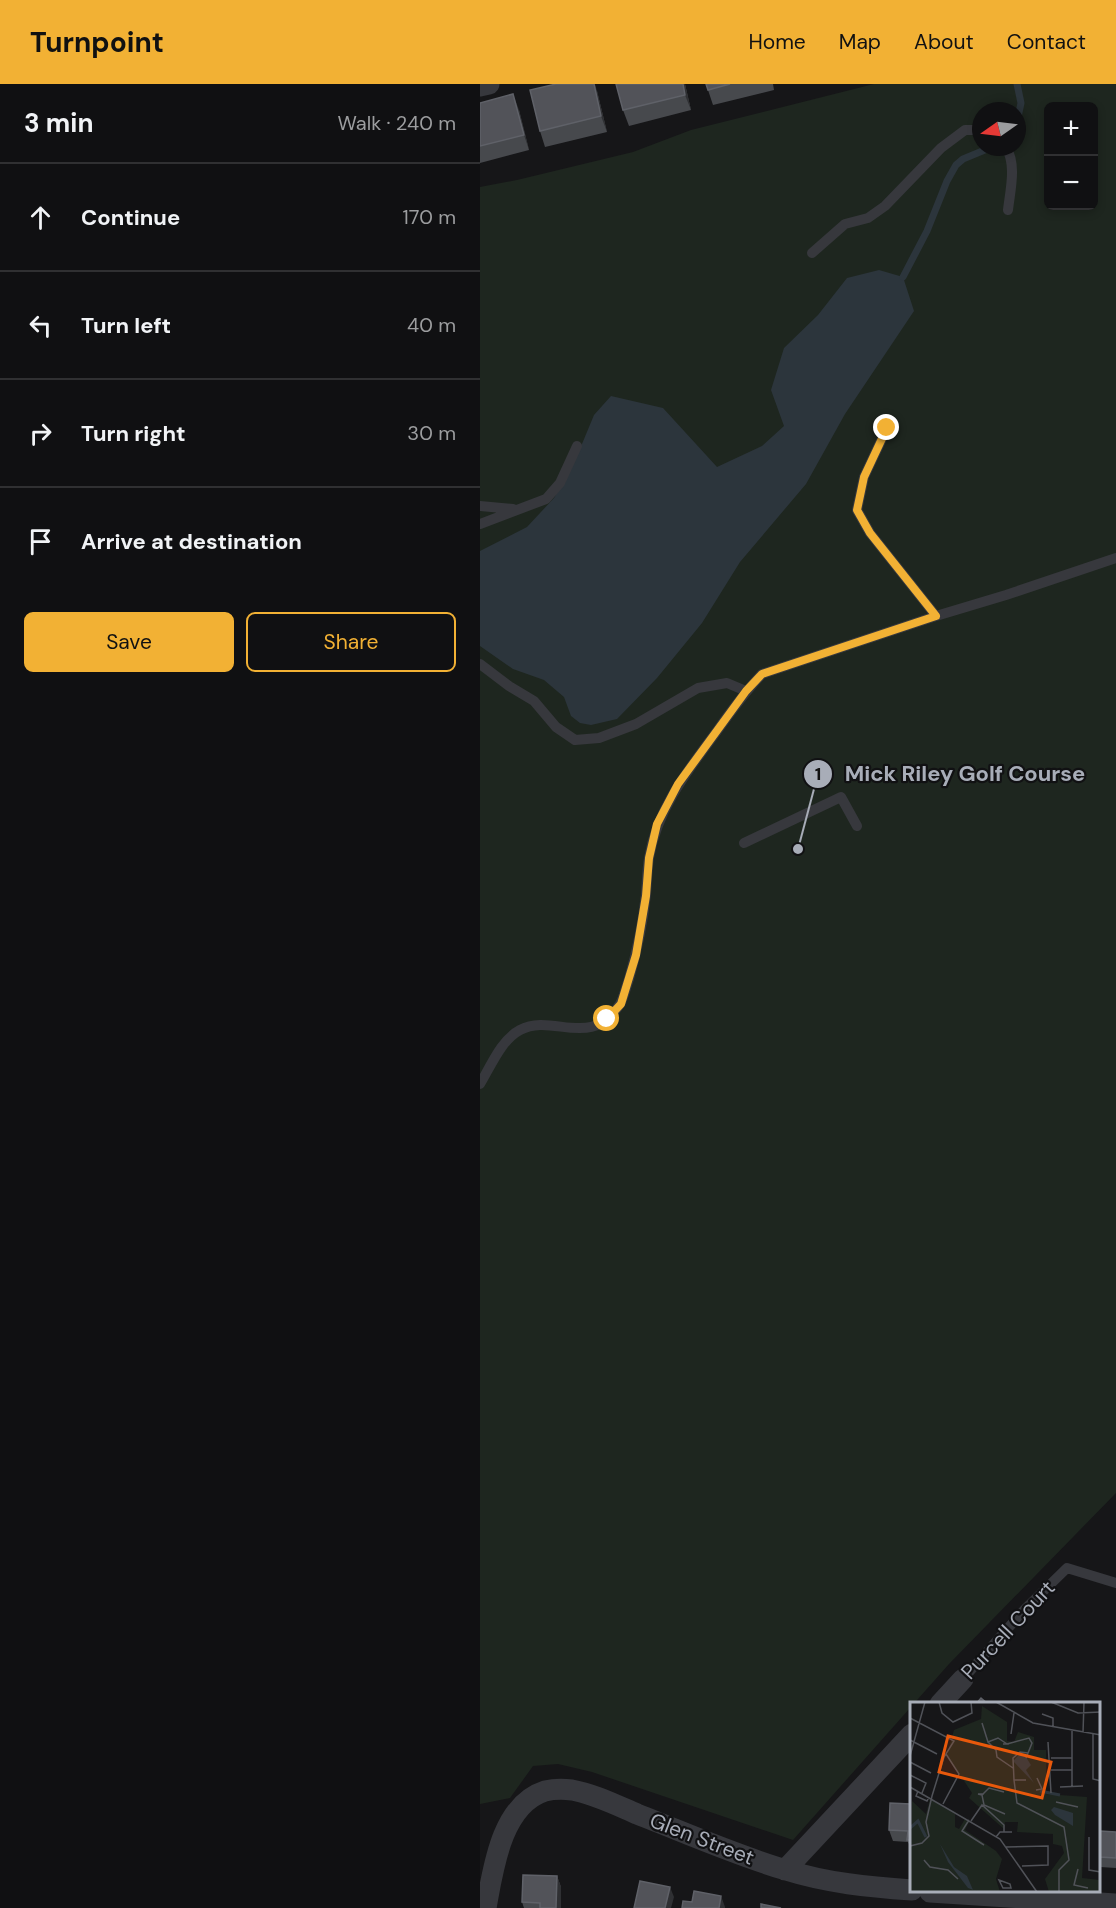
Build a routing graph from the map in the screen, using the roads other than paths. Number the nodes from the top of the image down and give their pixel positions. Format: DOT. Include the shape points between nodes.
graph roads {
  1 [pos="489,84"];
  2 [pos="480,86"];
  3 [pos="972,130"];
  4 [pos="1011,156"];
  5 [pos="1008,210"];
  6 [pos="812,253"];
  7 [pos="887,428"];
  8 [pos="577,446"];
  9 [pos="480,506"];
  10 [pos="516,509"];
  11 [pos="480,524"];
  12 [pos="1116,558"];
  13 [pos="936,616"];
  14 [pos="480,664"];
  15 [pos="746,691"];
  16 [pos="857,826"];
  17 [pos="744,843"];
  18 [pos="480,1084"];
  19 [pos="1116,1583"];
  20 [pos="963,1679"];
  21 [pos="942,1702"];
  22 [pos="910,1736"];
  23 [pos="785,1870"];
  24 [pos="910,1890"];
  25 [pos="946,1893"];
  26 [pos="1116,1904"];
  27 [pos="486,1908"];
  1 -- 2 [label="street"];
  3 -- 6 [label="lane" via="965,130 941,148 885,206 868,218 845,224"];
  4 -- 5 [label="lane"];
  7 -- 13 [label="lane" via="864,477 857,510 870,533"];
  8 -- 10 [label="lane" via="560,483 546,499"];
  9 -- 10 [label="lane"];
  10 -- 11 [label="lane"];
  12 -- 13 [label="lane"];
  13 -- 15 [label="lane" via="762,674"];
  14 -- 15 [label="lane" via="534,701 556,727 575,740 599,738 636,724 699,688 727,683"];
  15 -- 18 [label="lane" via="678,784 657,824 636,955 621,1004 607,1019 590,1028 538,1024 520,1030 505,1043"];
  16 -- 17 [label="lane" via="841,797"];
  19 -- 20 [label="lane, Purcell Court" via="1067,1568"];
  20 -- 21 [label="street, Purcell Court"];
  22 -- 23 [label="street"];
  23 -- 24 [label="street, Glen Street" via="846,1884"];
  23 -- 27 [label="street, Glen Street" via="588,1794 558,1789 531,1799 508,1826 499,1845"];
  25 -- 26 [label="street"];
}
